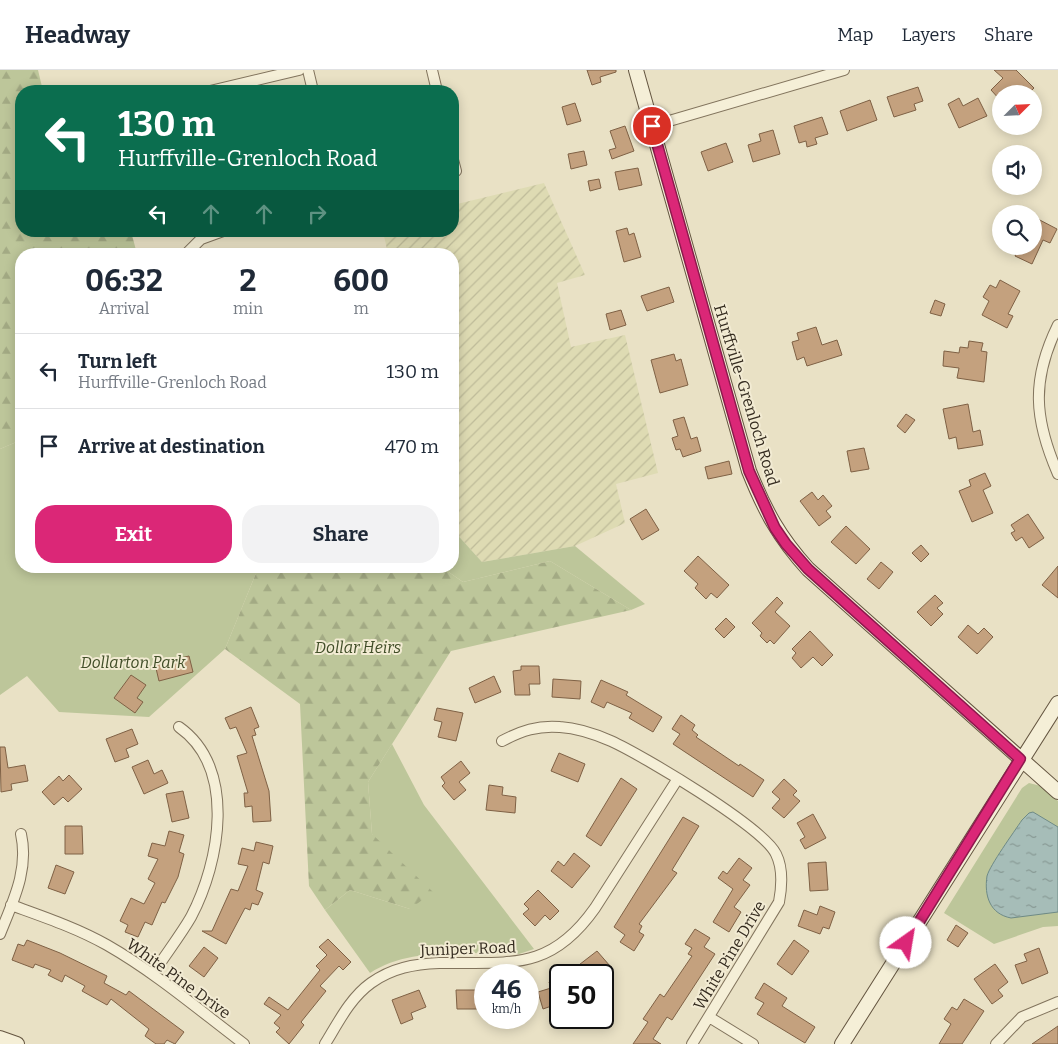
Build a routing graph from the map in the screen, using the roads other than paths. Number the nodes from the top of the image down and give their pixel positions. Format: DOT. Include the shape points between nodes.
graph roads {
  1 [pos="299,70"];
  2 [pos="308,70"];
  3 [pos="432,70"];
  4 [pos="636,70"];
  5 [pos="844,70"];
  6 [pos="235,85"];
  7 [pos="312,85"];
  8 [pos="436,85"];
  9 [pos="652,126"];
  10 [pos="204,237"];
  11 [pos="192,248"];
  12 [pos="1058,325"];
  13 [pos="1058,474"];
  14 [pos="1058,703"];
  15 [pos="179,728"];
  16 [pos="502,741"];
  17 [pos="1020,759"];
  18 [pos="676,780"];
  19 [pos="1058,792"];
  20 [pos="21,834"];
  21 [pos="11,905"];
  22 [pos="0,934"];
  23 [pos="152,974"];
  24 [pos="1058,1002"];
  25 [pos="709,1017"];
  26 [pos="0,1038"];
  27 [pos="17,1044"];
  28 [pos="244,1044"];
  29 [pos="325,1044"];
  30 [pos="692,1044"];
  31 [pos="753,1044"];
  32 [pos="842,1044"];
  33 [pos="996,1044"];
  1 -- 6 [label="street"];
  2 -- 7 [label="street"];
  3 -- 8 [label="street"];
  4 -- 9 [label="main road, Hurffville-Grenloch Road"];
  5 -- 9 [label="street"];
  9 -- 17 [label="main road, Hurffville-Grenloch Road" via="749,471 775,528 808,569"];
  10 -- 11 [label="street"];
  12 -- 13 [label="street" via="1047,347 1039,381 1038,412"];
  14 -- 17 [label="main road"];
  15 -- 23 [label="street" via="200,746 212,772 217,809 215,839 207,876 195,908"];
  16 -- 18 [label="street, White Pine Drive" via="516,733 540,727 572,729 620,746"];
  17 -- 19 [label="main road, Hurffville-Grenloch Road"];
  17 -- 32 [label="main road"];
  18 -- 25 [label="street, White Pine Drive" via="760,834 776,854 780,868 781,894 775,911"];
  18 -- 29 [label="street, Juniper Road" via="595,908 581,928 564,943 518,962 421,964 391,971 369,984 354,999"];
  20 -- 21 [label="street" via="24,863"];
  21 -- 22 [label="street"];
  21 -- 23 [label="street, White Pine Drive" via="89,936"];
  23 -- 28 [label="street, White Pine Drive"];
  24 -- 33 [label="street" via="1022,1017"];
  25 -- 30 [label="street, White Pine Drive"];
  25 -- 31 [label="street"];
  26 -- 27 [label="main road"];
}
